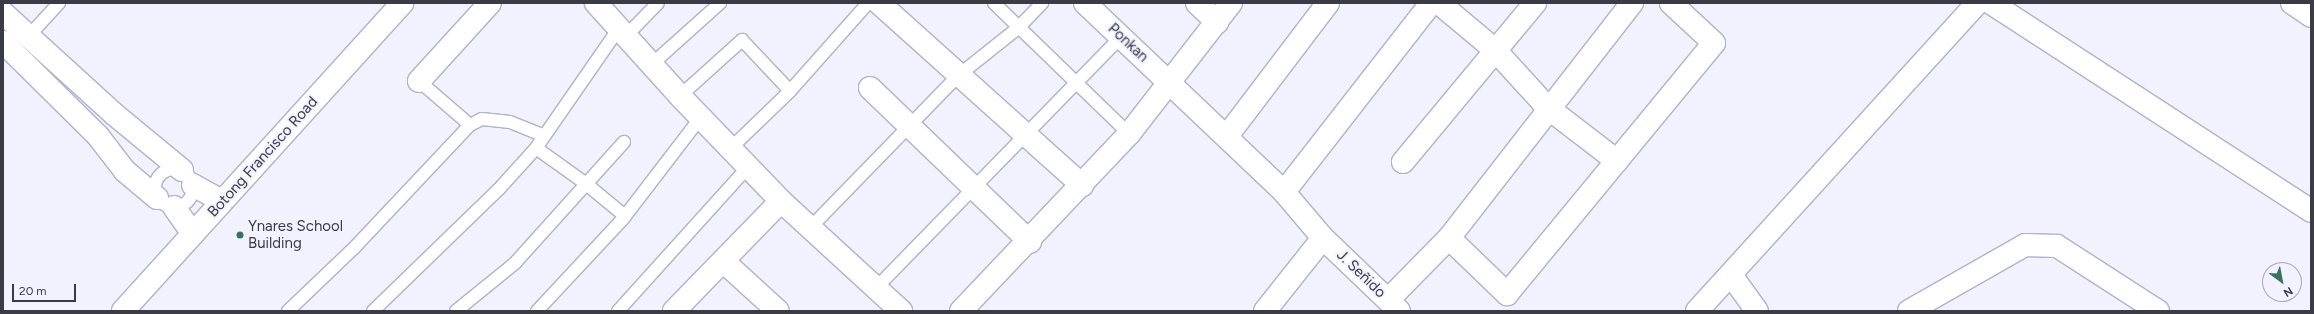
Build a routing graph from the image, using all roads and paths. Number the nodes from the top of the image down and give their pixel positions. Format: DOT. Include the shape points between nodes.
graph roads {
  1 [pos="59,3"];
  2 [pos="402,3"];
  3 [pos="490,3"];
  4 [pos="596,3"];
  5 [pos="658,3"];
  6 [pos="720,3"];
  7 [pos="868,3"];
  8 [pos="879,3"];
  9 [pos="994,3"];
  10 [pos="1042,3"];
  11 [pos="1085,3"];
  12 [pos="1197,3"];
  13 [pos="1232,3"];
  14 [pos="1328,3"];
  15 [pos="1431,3"];
  16 [pos="1439,3"];
  17 [pos="1535,3"];
  18 [pos="1632,3"];
  19 [pos="1671,3"];
  20 [pos="1977,3"];
  21 [pos="1991,3"];
  22 [pos="2292,3"];
  23 [pos="3,13"];
  24 [pos="2311,16"];
  25 [pos="1217,22"];
  26 [pos="1018,28"];
  27 [pos="622,32"];
  28 [pos="29,36"];
  29 [pos="1121,37"];
  30 [pos="8,46"];
  31 [pos="1495,50"];
  32 [pos="651,64"];
  33 [pos="959,75"];
  34 [pos="419,81"];
  35 [pos="1074,83"];
  36 [pos="1170,83"];
  37 [pos="870,88"];
  38 [pos="790,91"];
  39 [pos="680,96"];
  40 [pos="1548,108"];
  41 [pos="700,117"];
  42 [pos="470,125"];
  43 [pos="910,126"];
  44 [pos="1025,133"];
  45 [pos="1130,134"];
  46 [pos="543,135"];
  47 [pos="1227,136"];
  48 [pos="624,142"];
  49 [pos="536,148"];
  50 [pos="730,149"];
  51 [pos="1617,161"];
  52 [pos="1403,162"];
  53 [pos="748,167"];
  54 [pos="187,178"];
  55 [pos="585,183"];
  56 [pos="1082,185"];
  57 [pos="975,188"];
  58 [pos="1284,192"];
  59 [pos="222,201"];
  60 [pos="165,202"];
  61 [pos="781,202"];
  62 [pos="2311,211"];
  63 [pos="625,216"];
  64 [pos="810,228"];
  65 [pos="193,234"];
  66 [pos="1323,238"];
  67 [pos="1449,238"];
  68 [pos="1030,242"];
  69 [pos="723,261"];
  70 [pos="1732,275"];
  71 [pos="876,288"];
  72 [pos="1394,306"];
  73 [pos="123,311"];
  74 [pos="288,311"];
  75 [pos="373,311"];
  76 [pos="456,311"];
  77 [pos="537,311"];
  78 [pos="618,311"];
  79 [pos="675,311"];
  80 [pos="778,311"];
  81 [pos="901,311"];
  82 [pos="961,311"];
  83 [pos="1265,311"];
  84 [pos="1696,311"];
  85 [pos="1757,311"];
  86 [pos="1909,311"];
  87 [pos="2158,311"];
  1 -- 28 [label="lane"];
  2 -- 59 [label="street, Botong Francisco Road"];
  3 -- 34 [label="street"];
  4 -- 27 [label="street"];
  5 -- 27 [label="lane"];
  6 -- 32 [label="lane"];
  7 -- 38 [label="lane"];
  8 -- 33 [label="street"];
  9 -- 26 [label="lane"];
  10 -- 26 [label="lane"];
  11 -- 29 [label="street, Ponkan"];
  12 -- 25 [label="street"];
  13 -- 25 [label="street"];
  14 -- 47 [label="street"];
  15 -- 58 [label="street"];
  16 -- 31 [label="street"];
  17 -- 31 [label="street"];
  18 -- 40 [label="street"];
  19 -- 51 [label="street" via="1714,43"];
  20 -- 70 [label="street"];
  21 -- 62 [label="street"];
  22 -- 24 [label="street"];
  23 -- 28 [label="street"];
  25 -- 36 [label="street"];
  26 -- 33 [label="lane"];
  26 -- 35 [label="lane"];
  27 -- 32 [label="street"];
  27 -- 46 [label="lane"];
  28 -- 30 [label="lane"];
  28 -- 54 [label="street"];
  29 -- 35 [label="lane"];
  29 -- 36 [label="street, Ponkan"];
  30 -- 60 [label="street" via="98,136 125,171"];
  31 -- 40 [label="street"];
  31 -- 52 [label="street"];
  32 -- 39 [label="street"];
  33 -- 43 [label="lane"];
  33 -- 44 [label="street"];
  34 -- 42 [label="lane"];
  35 -- 44 [label="lane"];
  35 -- 45 [label="lane"];
  36 -- 45 [label="street"];
  36 -- 47 [label="street, Ponkan"];
  37 -- 43 [label="street"];
  38 -- 39 [label="lane" via="742,40"];
  38 -- 50 [label="lane"];
  39 -- 41 [label="street"];
  40 -- 51 [label="street"];
  40 -- 67 [label="street"];
  41 -- 50 [label="street"];
  41 -- 63 [label="lane"];
  42 -- 46 [label="lane" via="482,119 510,122"];
  42 -- 74 [label="lane" via="354,248"];
  43 -- 57 [label="street"];
  43 -- 64 [label="lane"];
  44 -- 56 [label="street"];
  44 -- 57 [label="lane"];
  45 -- 56 [label="street"];
  46 -- 49 [label="lane"];
  47 -- 58 [label="street, J. Señido"];
  48 -- 55 [label="lane"];
  49 -- 55 [label="lane"];
  49 -- 75 [label="lane" via="499,189"];
  50 -- 53 [label="street"];
  51 -- 67 [label="street" via="1506,294"];
  53 -- 61 [label="street"];
  53 -- 78 [label="lane"];
  54 -- 59 [label="street"];
  54 -- 60 [label="lane" via="191,197 186,202"];
  54 -- 60 [label="lane" via="168,169 157,178 154,191"];
  55 -- 63 [label="lane"];
  55 -- 76 [label="lane" via="515,263"];
  56 -- 68 [label="street"];
  57 -- 68 [label="street"];
  57 -- 71 [label="lane"];
  58 -- 66 [label="street, J. Señido"];
  59 -- 65 [label="street, Botong Francisco Road"];
  60 -- 65 [label="street"];
  61 -- 64 [label="street"];
  61 -- 69 [label="street"];
  63 -- 77 [label="lane"];
  64 -- 71 [label="street"];
  65 -- 73 [label="street, Botong Francisco Road"];
  66 -- 72 [label="street, J. Señido"];
  66 -- 83 [label="street"];
  67 -- 72 [label="street"];
  68 -- 82 [label="street"];
  69 -- 79 [label="street"];
  69 -- 80 [label="street"];
  70 -- 84 [label="street"];
  70 -- 85 [label="street"];
  71 -- 81 [label="street"];
  86 -- 87 [label="street" via="2025,245 2057,246"];
}
